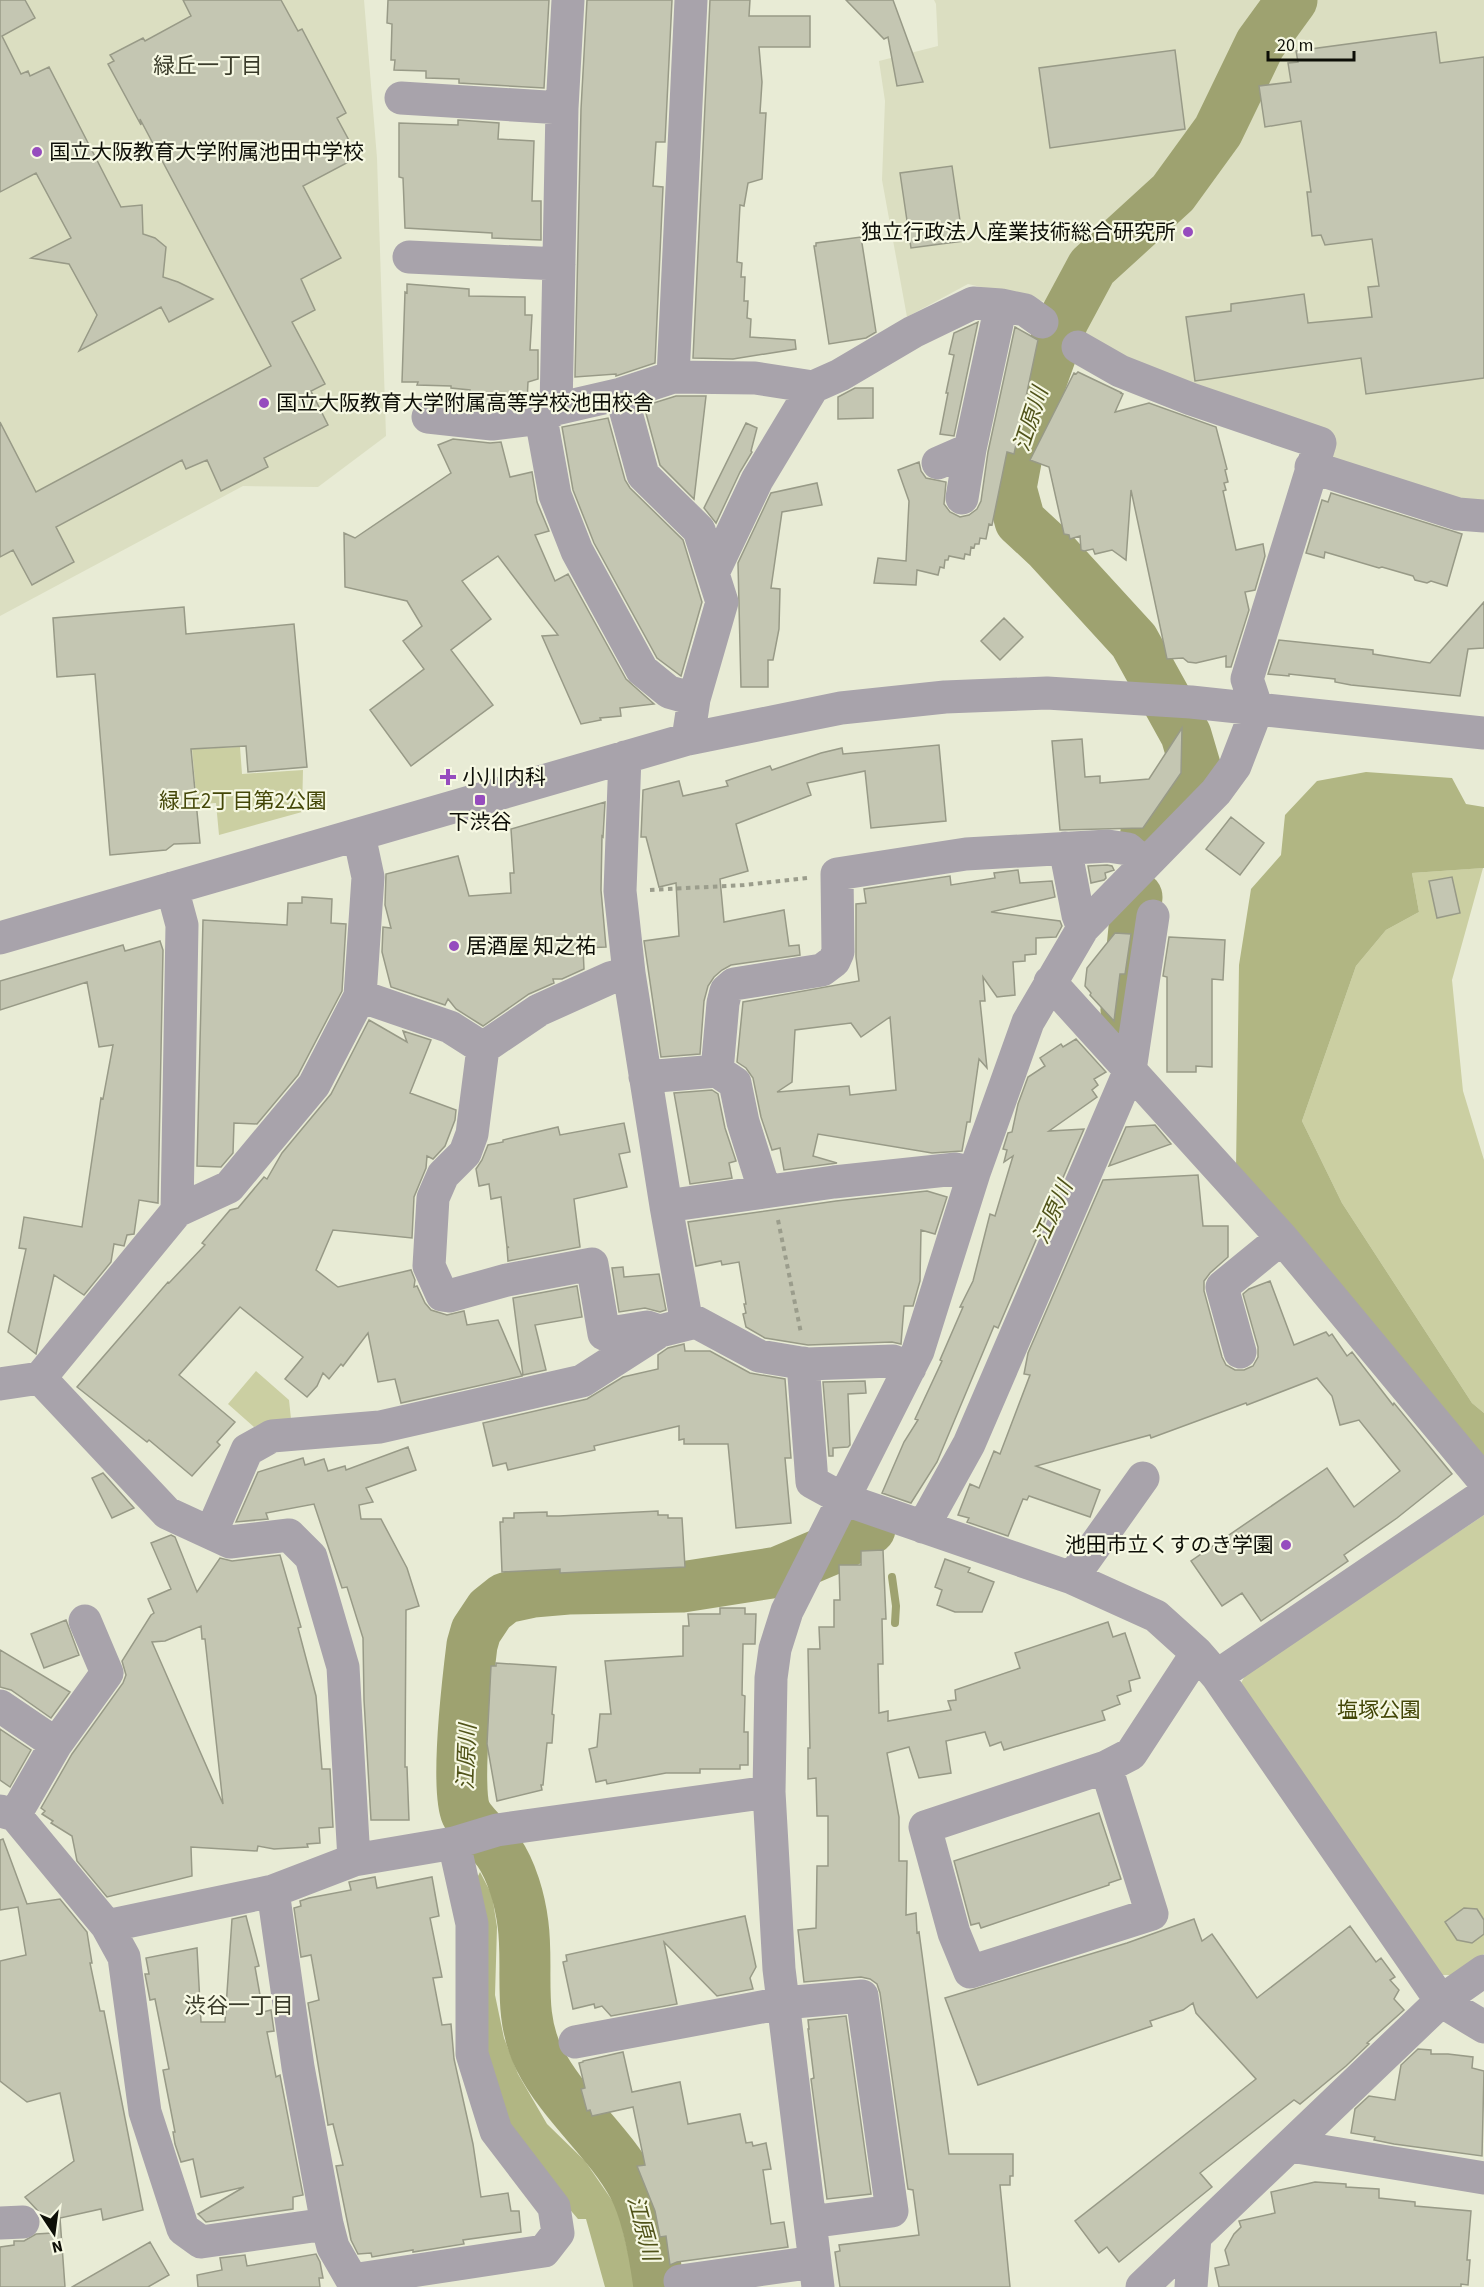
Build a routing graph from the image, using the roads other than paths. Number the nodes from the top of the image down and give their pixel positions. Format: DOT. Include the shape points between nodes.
graph roads {
  1 [pos="568,0"];
  2 [pos="691,0"];
  3 [pos="401,98"];
  4 [pos="562,108"];
  5 [pos="409,257"];
  6 [pos="559,264"];
  7 [pos="1001,305"];
  8 [pos="1042,322"];
  9 [pos="1078,347"];
  10 [pos="673,377"];
  11 [pos="813,387"];
  12 [pos="621,394"];
  13 [pos="549,413"];
  14 [pos="428,417"];
  15 [pos="970,449"];
  16 [pos="938,463"];
  17 [pos="1311,466"];
  18 [pos="962,498"];
  19 [pos="1484,516"];
  20 [pos="713,573"];
  21 [pos="694,699"];
  22 [pos="1257,709"];
  23 [pos="1484,733"];
  24 [pos="688,739"];
  25 [pos="625,757"];
  26 [pos="359,835"];
  27 [pos="1065,848"];
  28 [pos="1145,864"];
  29 [pos="172,888"];
  30 [pos="1153,916"];
  31 [pos="1083,928"];
  32 [pos="0,938"];
  33 [pos="629,973"];
  34 [pos="1050,982"];
  35 [pos="360,996"];
  36 [pos="483,1048"];
  37 [pos="1121,1061"];
  38 [pos="717,1071"];
  39 [pos="645,1077"];
  40 [pos="974,1173"];
  41 [pos="769,1192"];
  42 [pos="666,1206"];
  43 [pos="177,1211"];
  44 [pos="1282,1238"];
  45 [pos="674,1328"];
  46 [pos="1241,1353"];
  47 [pos="805,1363"];
  48 [pos="910,1368"];
  49 [pos="40,1378"];
  50 [pos="0,1384"];
  51 [pos="1143,1478"];
  52 [pos="1484,1481"];
  53 [pos="1484,1495"];
  54 [pos="843,1499"];
  55 [pos="923,1527"];
  56 [pos="211,1533"];
  57 [pos="1072,1578"];
  58 [pos="85,1621"];
  59 [pos="1207,1665"];
  60 [pos="0,1706"];
  61 [pos="56,1744"];
  62 [pos="1106,1767"];
  63 [pos="769,1792"];
  64 [pos="7,1813"];
  65 [pos="457,1842"];
  66 [pos="354,1860"];
  67 [pos="273,1891"];
  68 [pos="107,1926"];
  69 [pos="1484,1971"];
  70 [pos="1441,2001"];
  71 [pos="783,2003"];
  72 [pos="1484,2027"];
  73 [pos="575,2042"];
  74 [pos="1291,2146"];
  75 [pos="1484,2178"];
  76 [pos="810,2222"];
  77 [pos="327,2224"];
  78 [pos="1195,2237"];
  79 [pos="816,2275"];
  80 [pos="680,2281"];
  81 [pos="1142,2287"];
  82 [pos="1191,2287"];
  1 -- 4 [label="street"];
  2 -- 10 [label="street"];
  3 -- 4 [label="street"];
  4 -- 6 [label="street"];
  5 -- 6 [label="street"];
  6 -- 13 [label="street"];
  7 -- 8 [label="street" via="1025,310"];
  7 -- 11 [label="street" via="973,303"];
  7 -- 15 [label="street"];
  9 -- 17 [label="street" via="1120,371 1320,443"];
  10 -- 11 [label="street" via="755,378"];
  10 -- 12 [label="street"];
  11 -- 20 [label="street" via="757,480"];
  12 -- 13 [label="street"];
  12 -- 20 [label="street" via="643,475 699,530"];
  13 -- 14 [label="street" via="492,424"];
  13 -- 21 [label="street" via="555,495 577,551 642,670 669,692"];
  15 -- 16 [label="street"];
  15 -- 18 [label="street"];
  17 -- 19 [label="street" via="1458,514"];
  17 -- 22 [label="street" via="1247,679"];
  20 -- 21 [label="street" via="722,602"];
  21 -- 24 [label="street"];
  22 -- 23 [label="street"];
  22 -- 24 [label="street" via="1047,693 945,697 841,708"];
  22 -- 28 [label="street" via="1235,766 1216,792"];
  24 -- 25 [label="street"];
  25 -- 26 [label="street"];
  25 -- 33 [label="street" via="620,891"];
  26 -- 29 [label="street"];
  26 -- 35 [label="street" via="368,878"];
  27 -- 28 [label="street" via="1128,849"];
  27 -- 31 [label="street"];
  27 -- 38 [label="street" via="966,854 837,874 838,952 834,962 822,970 734,984 726,991"];
  28 -- 31 [label="street"];
  29 -- 32 [label="street"];
  29 -- 43 [label="street" via="182,925"];
  30 -- 37 [label="street"];
  31 -- 34 [label="street"];
  33 -- 36 [label="street" via="539,1010"];
  33 -- 39 [label="street"];
  34 -- 37 [label="street"];
  34 -- 40 [label="street" via="1028,1022"];
  35 -- 36 [label="street" via="450,1027"];
  35 -- 43 [label="street" via="314,1085 229,1187"];
  36 -- 45 [label="street" via="472,1134 465,1153 442,1175 433,1198 429,1266 442,1295 592,1264 604,1334 646,1327"];
  37 -- 44 [label="street"];
  37 -- 55 [label="street" via="969,1444"];
  38 -- 39 [label="street"];
  38 -- 41 [label="street" via="735,1083 743,1122"];
  39 -- 42 [label="street"];
  40 -- 41 [label="street" via="956,1169"];
  40 -- 48 [label="street"];
  41 -- 42 [label="street"];
  42 -- 45 [label="street"];
  43 -- 49 [label="street"];
  44 -- 46 [label="street" via="1222,1287"];
  44 -- 52 [label="street"];
  45 -- 47 [label="street" via="696,1322 759,1356"];
  45 -- 56 [label="street" via="582,1381 380,1427 272,1436 247,1449"];
  47 -- 48 [label="street" via="892,1361"];
  47 -- 54 [label="street" via="812,1482"];
  48 -- 54 [label="street"];
  49 -- 50 [label="street"];
  49 -- 56 [label="street" via="167,1513"];
  51 -- 57 [label="street"];
  53 -- 59 [label="street"];
  54 -- 55 [label="street"];
  54 -- 63 [label="street" via="787,1611 775,1649"];
  55 -- 57 [label="street"];
  56 -- 66 [label="street" via="230,1542 289,1535 311,1557 343,1667"];
  57 -- 59 [label="street" via="1156,1616"];
  58 -- 61 [label="street" via="107,1673"];
  59 -- 62 [label="street" via="1131,1755"];
  59 -- 70 [label="street"];
  60 -- 61 [label="street"];
  61 -- 64 [label="street"];
  62 -- 62 [label="street" via="925,1827 954,1933 970,1972 1152,1914"];
  63 -- 65 [label="street" via="496,1830"];
  63 -- 71 [label="street"];
  64 -- 68 [label="street"];
  65 -- 66 [label="street"];
  65 -- 77 [label="street" via="472,1924 472,2054 496,2131 554,2206 558,2233 544,2251 352,2280 333,2247"];
  66 -- 67 [label="street"];
  67 -- 68 [label="street"];
  67 -- 77 [label="street" via="298,2067"];
  68 -- 77 [label="street" via="124,1957 145,2112 183,2229 201,2242"];
  69 -- 70 [label="street"];
  70 -- 72 [label="street"];
  70 -- 74 [label="street"];
  71 -- 73 [label="street"];
  71 -- 76 [label="street"];
  71 -- 76 [label="street" via="862,1996 892,2211"];
  74 -- 75 [label="street"];
  74 -- 78 [label="street"];
  76 -- 79 [label="street"];
  78 -- 81 [label="street"];
  78 -- 82 [label="street"];
  79 -- 80 [label="street"];
}
